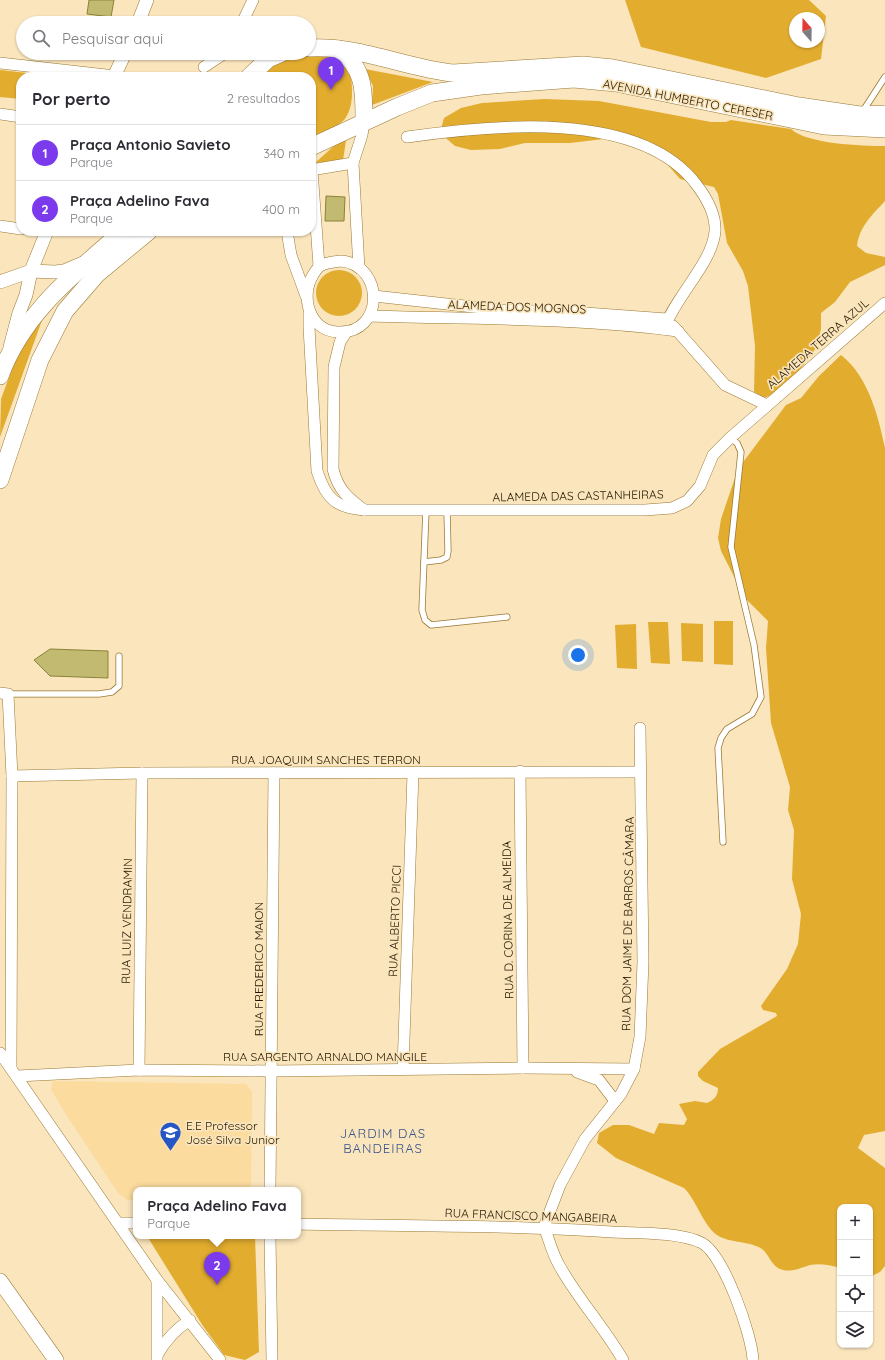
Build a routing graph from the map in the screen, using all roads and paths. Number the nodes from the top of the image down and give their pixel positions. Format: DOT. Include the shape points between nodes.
graph roads {
  1 [pos="148,0"];
  2 [pos="253,0"];
  3 [pos="141,16"];
  4 [pos="245,16"];
  5 [pos="316,48"];
  6 [pos="336,48"];
  7 [pos="122,60"];
  8 [pos="214,60"];
  9 [pos="267,60"];
  10 [pos="0,63"];
  11 [pos="204,67"];
  12 [pos="74,72"];
  13 [pos="117,72"];
  14 [pos="254,72"];
  15 [pos="885,77"];
  16 [pos="0,114"];
  17 [pos="885,114"];
  18 [pos="860,115"];
  19 [pos="16,116"];
  20 [pos="364,122"];
  21 [pos="885,129"];
  22 [pos="407,137"];
  23 [pos="316,145"];
  24 [pos="353,163"];
  25 [pos="316,169"];
  26 [pos="316,225"];
  27 [pos="0,226"];
  28 [pos="16,228"];
  29 [pos="42,236"];
  30 [pos="115,236"];
  31 [pos="143,236"];
  32 [pos="287,236"];
  33 [pos="90,260"];
  34 [pos="319,266"];
  35 [pos="359,268"];
  36 [pos="31,271"];
  37 [pos="0,282"];
  38 [pos="374,296"];
  39 [pos="306,297"];
  40 [pos="885,303"];
  41 [pos="309,312"];
  42 [pos="369,316"];
  43 [pos="666,324"];
  44 [pos="347,331"];
  45 [pos="7,356"];
  46 [pos="0,376"];
  47 [pos="767,405"];
  48 [pos="730,438"];
  49 [pos="0,480"];
  50 [pos="365,510"];
  51 [pos="426,510"];
  52 [pos="447,510"];
  53 [pos="424,562"];
  54 [pos="507,618"];
  55 [pos="119,656"];
  56 [pos="4,693"];
  57 [pos="640,728"];
  58 [pos="520,771"];
  59 [pos="640,772"];
  60 [pos="142,773"];
  61 [pos="274,773"];
  62 [pos="412,773"];
  63 [pos="12,776"];
  64 [pos="723,842"];
  65 [pos="0,1053"];
  66 [pos="523,1068"];
  67 [pos="403,1069"];
  68 [pos="569,1069"];
  69 [pos="634,1069"];
  70 [pos="139,1070"];
  71 [pos="272,1071"];
  72 [pos="14,1072"];
  73 [pos="615,1102"];
  74 [pos="270,1187"];
  75 [pos="118,1223"];
  76 [pos="133,1223"];
  77 [pos="301,1224"];
  78 [pos="544,1227"];
  79 [pos="270,1239"];
  80 [pos="0,1280"];
  81 [pos="157,1280"];
  82 [pos="190,1320"];
  83 [pos="157,1358"];
  84 [pos="56,1360"];
  85 [pos="220,1360"];
  86 [pos="272,1360"];
  87 [pos="623,1360"];
  88 [pos="753,1360"];
  1 -- 3 [label="street"];
  2 -- 4 [label="street"];
  5 -- 6 [label="main road, AVENIDA HUMBERTO CERESER"];
  6 -- 18 [label="main road, AVENIDA HUMBERTO CERESER" via="434,71 453,73 584,65 613,68 799,106"];
  6 -- 20 [label="main road" via="350,58 357,70 363,90"];
  7 -- 13 [label="street"];
  8 -- 11 [label="street"];
  9 -- 14 [label="main road"];
  10 -- 12 [label="street"];
  15 -- 18 [label="lane"];
  16 -- 19 [label="street"];
  17 -- 18 [label="main road, AVENIDA HUMBERTO CERESER"];
  20 -- 21 [label="main road, AVENIDA HUMBERTO CERESER" via="432,93 574,79 616,83 824,126"];
  20 -- 23 [label="main road, AVENIDA HUMBERTO CERESER"];
  20 -- 24 [label="street"];
  22 -- 43 [label="street" via="461,129 573,129 640,143 677,164 701,190 714,217 715,230 712,245"];
  24 -- 25 [label="street"];
  24 -- 35 [label="street"];
  26 -- 34 [label="street"];
  27 -- 28 [label="street"];
  29 -- 36 [label="street"];
  30 -- 33 [label="main road"];
  31 -- 49 [label="main road" via="97,274 65,311 40,360"];
  32 -- 39 [label="street"];
  33 -- 36 [label="street" via="64,271"];
  33 -- 45 [label="main road" via="52,293 28,322"];
  34 -- 35 [label="street" via="341,261"];
  34 -- 39 [label="street" via="308,285"];
  35 -- 38 [label="street" via="370,281"];
  36 -- 37 [label="street"];
  36 -- 45 [label="street"];
  38 -- 42 [label="street" via="375,304"];
  38 -- 43 [label="street, ALAMEDA DOS MOGNOS" via="501,310 572,312"];
  39 -- 41 [label="street"];
  40 -- 47 [label="street, ALAMEDA TERRA AZUL"];
  41 -- 44 [label="street" via="325,328 336,332"];
  41 -- 50 [label="street, ALAMEDA DAS CASTANHEIRAS" via="317,471 325,492 333,500 341,506"];
  42 -- 43 [label="street, ALAMEDA DOS MOGNOS"];
  42 -- 44 [label="street" via="360,326"];
  43 -- 47 [label="street" via="678,331 725,385"];
  44 -- 50 [label="street" via="340,342 334,367 333,469 344,495"];
  45 -- 46 [label="main road"];
  47 -- 48 [label="street, ALAMEDA DAS CASTANHEIRAS"];
  48 -- 52 [label="street, ALAMEDA DAS CASTANHEIRAS" via="713,455 693,496 672,508"];
  48 -- 64 [label="lane" via="737,443 741,452 732,547 754,645 761,697 752,714 727,729 718,748"];
  50 -- 51 [label="street, ALAMEDA DAS CASTANHEIRAS"];
  51 -- 52 [label="street, ALAMEDA DAS CASTANHEIRAS"];
  51 -- 53 [label="lane"];
  52 -- 53 [label="lane" via="447,557"];
  53 -- 54 [label="lane" via="422,610 425,620 431,625"];
  55 -- 56 [label="lane" via="119,686 112,692"];
  56 -- 63 [label="street"];
  57 -- 59 [label="street, RUA DOM JAIME DE BARROS CÂMARA"];
  58 -- 59 [label="street, RUA JOAQUIM SANCHES TERRON"];
  58 -- 62 [label="street, RUA JOAQUIM SANCHES TERRON"];
  58 -- 66 [label="street, RUA D. CORINA DE ALMEIDA"];
  59 -- 69 [label="street, RUA DOM JAIME DE BARROS CÂMARA" via="643,962 640,1037"];
  60 -- 61 [label="street, RUA JOAQUIM SANCHES TERRON"];
  60 -- 63 [label="street, RUA JOAQUIM SANCHES TERRON"];
  60 -- 70 [label="street, RUA LUIZ VENDRAMIN"];
  61 -- 62 [label="street, RUA JOAQUIM SANCHES TERRON"];
  61 -- 71 [label="street, RUA FREDERICO MAION"];
  62 -- 67 [label="street, RUA ALBERTO PICCI"];
  63 -- 72 [label="street"];
  65 -- 72 [label="street"];
  66 -- 67 [label="street, RUA SARGENTO ARNALDO MANGILE"];
  66 -- 68 [label="street, RUA SARGENTO ARNALDO MANGILE"];
  67 -- 71 [label="street, RUA SARGENTO ARNALDO MANGILE"];
  68 -- 69 [label="street, RUA SARGENTO ARNALDO MANGILE"];
  68 -- 73 [label="street" via="599,1080"];
  69 -- 73 [label="street, RUA DOM JAIME DE BARROS CÂMARA"];
  70 -- 71 [label="street, RUA SARGENTO ARNALDO MANGILE"];
  70 -- 72 [label="street, RUA SARGENTO ARNALDO MANGILE"];
  71 -- 74 [label="street, RUA FREDERICO MAION"];
  72 -- 75 [label="street"];
  73 -- 78 [label="street, RUA DOM JAIME DE BARROS CÂMARA" via="585,1139 560,1185"];
  75 -- 76 [label="street"];
  75 -- 81 [label="street"];
  77 -- 78 [label="street, RUA FRANCISCO MANGABEIRA"];
  78 -- 87 [label="street" via="558,1264"];
  78 -- 88 [label="street, RUA FRANCISCO MANGABEIRA" via="658,1234 702,1243 712,1250 734,1293"];
  79 -- 86 [label="street"];
  80 -- 84 [label="main road"];
  81 -- 82 [label="street"];
  81 -- 83 [label="street"];
  82 -- 83 [label="street" via="174,1331 164,1343"];
  82 -- 85 [label="street"];
}
